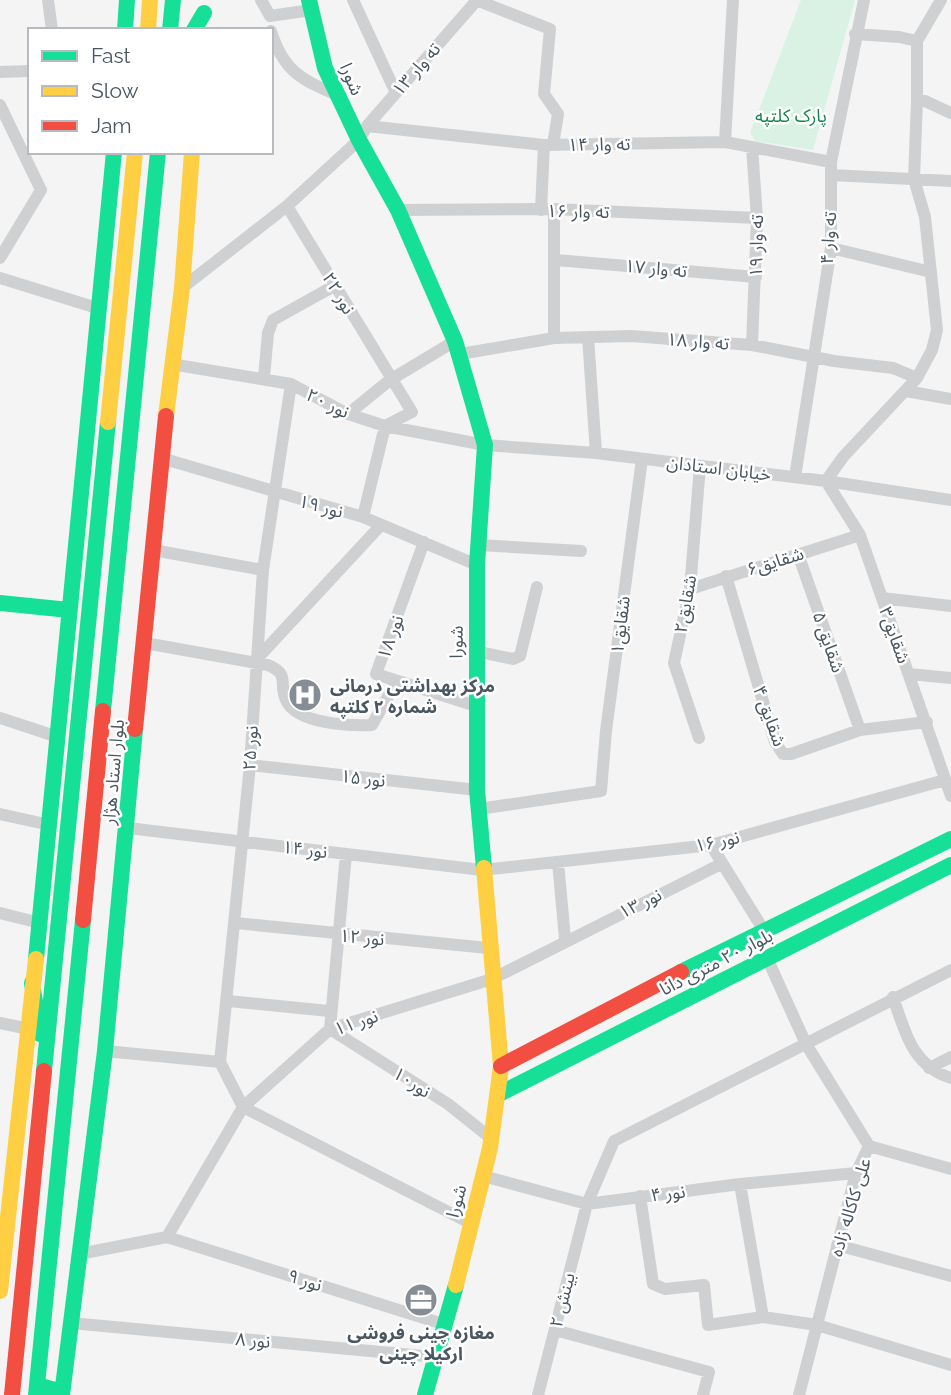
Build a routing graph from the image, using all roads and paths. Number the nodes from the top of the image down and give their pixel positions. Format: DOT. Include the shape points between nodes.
graph roads {
  1 [pos="48,0"];
  2 [pos="127,0"];
  3 [pos="150,0"];
  4 [pos="173,0"];
  5 [pos="261,0"];
  6 [pos="353,0"];
  7 [pos="477,0"];
  8 [pos="733,0"];
  9 [pos="864,0"];
  10 [pos="942,0"];
  11 [pos="310,5"];
  12 [pos="204,6"];
  13 [pos="270,16"];
  14 [pos="52,28"];
  15 [pos="125,28"];
  16 [pos="148,28"];
  17 [pos="170,28"];
  18 [pos="195,28"];
  19 [pos="202,28"];
  20 [pos="271,28"];
  21 [pos="855,34"];
  22 [pos="273,35"];
  23 [pos="917,41"];
  24 [pos="28,71"];
  25 [pos="0,72"];
  26 [pos="396,93"];
  27 [pos="337,95"];
  28 [pos="917,101"];
  29 [pos="0,105"];
  30 [pos="951,113"];
  31 [pos="367,126"];
  32 [pos="12,132"];
  33 [pos="0,138"];
  34 [pos="359,140"];
  35 [pos="725,142"];
  36 [pos="548,145"];
  37 [pos="752,146"];
  38 [pos="114,154"];
  39 [pos="135,154"];
  40 [pos="158,154"];
  41 [pos="192,154"];
  42 [pos="831,169"];
  43 [pos="915,179"];
  44 [pos="951,181"];
  45 [pos="287,206"];
  46 [pos="548,209"];
  47 [pos="398,210"];
  48 [pos="757,218"];
  49 [pos="831,247"];
  50 [pos="0,258"];
  51 [pos="556,260"];
  52 [pos="931,272"];
  53 [pos="756,276"];
  54 [pos="0,278"];
  55 [pos="334,286"];
  56 [pos="182,288"];
  57 [pos="97,308"];
  58 [pos="588,337"];
  59 [pos="554,338"];
  60 [pos="752,345"];
  61 [pos="457,348"];
  62 [pos="813,356"];
  63 [pos="170,364"];
  64 [pos="264,377"];
  65 [pos="917,378"];
  66 [pos="390,380"];
  67 [pos="291,384"];
  68 [pos="906,391"];
  69 [pos="951,399"];
  70 [pos="348,414"];
  71 [pos="386,426"];
  72 [pos="485,445"];
  73 [pos="596,453"];
  74 [pos="161,458"];
  75 [pos="642,459"];
  76 [pos="700,466"];
  77 [pos="795,477"];
  78 [pos="826,481"];
  79 [pos="273,493"];
  80 [pos="951,500"];
  81 [pos="363,517"];
  82 [pos="381,525"];
  83 [pos="860,535"];
  84 [pos="424,542"];
  85 [pos="478,545"];
  86 [pos="152,550"];
  87 [pos="581,551"];
  88 [pos="798,554"];
  89 [pos="477,565"];
  90 [pos="263,570"];
  91 [pos="726,576"];
  92 [pos="537,587"];
  93 [pos="690,589"];
  94 [pos="882,598"];
  95 [pos="0,603"];
  96 [pos="951,606"];
  97 [pos="69,610"];
  98 [pos="145,643"];
  99 [pos="475,651"];
  100 [pos="254,661"];
  101 [pos="909,674"];
  102 [pos="951,678"];
  103 [pos="396,682"];
  104 [pos="476,706"];
  105 [pos="0,719"];
  106 [pos="927,722"];
  107 [pos="860,730"];
  108 [pos="58,737"];
  109 [pos="699,738"];
  110 [pos="250,765"];
  111 [pos="945,780"];
  112 [pos="477,790"];
  113 [pos="951,796"];
  114 [pos="479,809"];
  115 [pos="0,814"];
  116 [pos="50,825"];
  117 [pos="128,828"];
  118 [pos="951,839"];
  119 [pos="241,841"];
  120 [pos="711,845"];
  121 [pos="346,854"];
  122 [pos="558,862"];
  123 [pos="720,864"];
  124 [pos="951,865"];
  125 [pos="482,870"];
  126 [pos="0,913"];
  127 [pos="40,923"];
  128 [pos="235,923"];
  129 [pos="763,929"];
  130 [pos="336,935"];
  131 [pos="565,939"];
  132 [pos="488,948"];
  133 [pos="767,958"];
  134 [pos="951,970"];
  135 [pos="492,979"];
  136 [pos="33,983"];
  137 [pos="893,997"];
  138 [pos="228,1001"];
  139 [pos="329,1011"];
  140 [pos="0,1023"];
  141 [pos="29,1029"];
  142 [pos="330,1029"];
  143 [pos="806,1044"];
  144 [pos="105,1051"];
  145 [pos="951,1057"];
  146 [pos="220,1062"];
  147 [pos="45,1064"];
  148 [pos="500,1066"];
  149 [pos="929,1068"];
  150 [pos="951,1078"];
  151 [pos="499,1094"];
  152 [pos="243,1107"];
  153 [pos="492,1139"];
  154 [pos="869,1146"];
  155 [pos="6,1153"];
  156 [pos="951,1169"];
  157 [pos="856,1173"];
  158 [pos="483,1176"];
  159 [pos="740,1184"];
  160 [pos="640,1196"];
  161 [pos="587,1204"];
  162 [pos="470,1223"];
  163 [pos="167,1237"];
  164 [pos="837,1245"];
  165 [pos="79,1254"];
  166 [pos="951,1276"];
  167 [pos="0,1291"];
  168 [pos="763,1317"];
  169 [pos="71,1323"];
  170 [pos="443,1324"];
  171 [pos="817,1325"];
  172 [pos="555,1330"];
  173 [pos="434,1357"];
  174 [pos="951,1365"];
  175 [pos="37,1390"];
  176 [pos="62,1393"];
  177 [pos="12,1395"];
  178 [pos="425,1395"];
  179 [pos="538,1395"];
  180 [pos="703,1395"];
  181 [pos="799,1395"];
  1 -- 14 [label="street"];
  2 -- 15 [label="main road"];
  3 -- 16 [label="main road"];
  4 -- 17 [label="main road"];
  5 -- 13 [label="street"];
  6 -- 26 [label="street"];
  7 -- 26 [label="street, ته وار ۱۳"];
  7 -- 36 [label="street" via="550,29 544,94 558,114"];
  8 -- 35 [label="street"];
  9 -- 21 [label="street, ته وار ۴"];
  10 -- 23 [label="street"];
  11 -- 13 [label="street"];
  11 -- 27 [label="main road, شورا"];
  12 -- 18 [label="main road"];
  12 -- 19 [label="main road"];
  13 -- 20 [label="street"];
  21 -- 23 [label="street"];
  21 -- 42 [label="street, ته وار ۴"];
  22 -- 27 [label="street" via="302,80"];
  23 -- 28 [label="street"];
  24 -- 25 [label="street"];
  26 -- 31 [label="street, ته وار ۱۳"];
  27 -- 34 [label="main road, شورا"];
  28 -- 30 [label="street"];
  28 -- 43 [label="street"];
  29 -- 32 [label="street"];
  31 -- 34 [label="street, ته وار ۱۳"];
  31 -- 36 [label="street, ته وار ۱۴"];
  32 -- 33 [label="street"];
  32 -- 50 [label="street" via="41,190"];
  34 -- 45 [label="street, ته وار ۱۳"];
  34 -- 47 [label="main road, شورا"];
  35 -- 36 [label="street, ته وار ۱۴"];
  35 -- 37 [label="street, ته وار ۱۴"];
  36 -- 46 [label="street"];
  37 -- 42 [label="street, ته وار ۱۴"];
  37 -- 48 [label="street, ته وار ۱۹"];
  38 -- 57 [label="main road"];
  39 -- 147 [label="main road"];
  40 -- 175 [label="main road, بلوار استاد هژار"];
  41 -- 56 [label="main road, بلوار استاد هژار"];
  42 -- 43 [label="street, ته وار ۱۴"];
  42 -- 49 [label="street, ته وار ۴"];
  43 -- 44 [label="street, ته وار ۱۴"];
  43 -- 52 [label="street"];
  45 -- 55 [label="street, نور ۲۲"];
  45 -- 56 [label="street, ته وار ۱۳"];
  46 -- 47 [label="street, ته وار ۱۶"];
  46 -- 48 [label="street, ته وار ۱۶"];
  46 -- 51 [label="street"];
  47 -- 61 [label="main road, شورا"];
  48 -- 53 [label="street, ته وار ۱۹"];
  49 -- 52 [label="street"];
  49 -- 62 [label="street, ته وار ۴"];
  51 -- 53 [label="street, ته وار ۱۷"];
  51 -- 59 [label="street"];
  52 -- 65 [label="street" via="935,340"];
  53 -- 60 [label="street, ته وار ۱۹"];
  54 -- 57 [label="street"];
  55 -- 64 [label="street" via="273,320"];
  55 -- 66 [label="street, نور ۲۲"];
  56 -- 63 [label="main road, بلوار استاد هژار"];
  57 -- 97 [label="main road"];
  58 -- 59 [label="street, ته وار ۱۸"];
  58 -- 60 [label="street, ته وار ۱۸"];
  58 -- 73 [label="street"];
  59 -- 61 [label="street, ته وار ۱۸"];
  60 -- 62 [label="street, ته وار ۱۸"];
  61 -- 66 [label="street"];
  61 -- 72 [label="main road, شورا"];
  62 -- 65 [label="street, ته وار ۱۸" via="893,368"];
  62 -- 77 [label="street, ته وار ۴"];
  63 -- 64 [label="street, نور ۲۰"];
  63 -- 74 [label="main road, بلوار استاد هژار"];
  64 -- 67 [label="street, نور ۲۰"];
  65 -- 68 [label="street"];
  66 -- 70 [label="street"];
  66 -- 71 [label="street, نور ۲۲" via="412,412"];
  67 -- 70 [label="street, نور ۲۰"];
  67 -- 79 [label="street, نور ۲۵"];
  68 -- 69 [label="street"];
  68 -- 78 [label="street"];
  70 -- 71 [label="street, نور ۲۰"];
  71 -- 72 [label="street, نور ۲۰"];
  71 -- 81 [label="street"];
  72 -- 73 [label="street, خیابان استادان"];
  72 -- 85 [label="main road, شورا"];
  73 -- 75 [label="street, خیابان استادان"];
  74 -- 79 [label="street, نور ۱۹"];
  74 -- 86 [label="main road, بلوار استاد هژار"];
  75 -- 76 [label="street, خیابان استادان"];
  75 -- 114 [label="street, شقایق۱" via="601,791"];
  76 -- 77 [label="street, خیابان استادان"];
  76 -- 93 [label="street, شقایق۲"];
  77 -- 78 [label="street, خیابان استادان"];
  78 -- 80 [label="street, خیابان استادان"];
  78 -- 83 [label="street, شقایق۳"];
  79 -- 81 [label="street, نور ۱۹"];
  79 -- 90 [label="street, نور ۲۵"];
  81 -- 82 [label="street, نور ۱۹"];
  82 -- 84 [label="street, نور ۱۹"];
  82 -- 100 [label="street"];
  83 -- 88 [label="street, شقایق۶"];
  83 -- 94 [label="street, شقایق۳"];
  84 -- 89 [label="street, نور ۱۹"];
  84 -- 103 [label="street, نور ۱۸" via="376,674"];
  85 -- 87 [label="street"];
  85 -- 89 [label="main road, شورا"];
  86 -- 90 [label="street"];
  86 -- 98 [label="main road, بلوار استاد هژار"];
  88 -- 91 [label="street, شقایق۶"];
  88 -- 107 [label="street, شقایق ۵"];
  89 -- 99 [label="main road, شورا"];
  90 -- 100 [label="street, نور ۲۵"];
  91 -- 93 [label="street, شقایق۶"];
  91 -- 107 [label="street, شقایق ۴" via="783,754"];
  92 -- 99 [label="street" via="520,656 513,659"];
  93 -- 109 [label="street, شقایق۲" via="674,663"];
  94 -- 96 [label="street"];
  94 -- 101 [label="street, شقایق۳"];
  95 -- 97 [label="main road"];
  97 -- 108 [label="main road"];
  98 -- 100 [label="street"];
  98 -- 117 [label="main road, بلوار استاد هژار"];
  99 -- 104 [label="main road, شورا"];
  100 -- 103 [label="street" via="278,669 284,678 285,699 299,714 350,726 372,725"];
  100 -- 110 [label="street, نور ۲۵"];
  101 -- 102 [label="street"];
  101 -- 106 [label="street, شقایق۳"];
  103 -- 104 [label="street, نور ۱۸"];
  104 -- 112 [label="main road, شورا"];
  105 -- 108 [label="street"];
  106 -- 107 [label="street, شقایق ۴"];
  106 -- 111 [label="street, شقایق۳"];
  108 -- 116 [label="main road"];
  110 -- 112 [label="street, نور ۱۵"];
  110 -- 119 [label="street, نور ۲۵"];
  111 -- 113 [label="street, شقایق۳"];
  111 -- 120 [label="street, نور ۱۶"];
  112 -- 114 [label="main road, شورا"];
  114 -- 125 [label="main road, شورا"];
  115 -- 116 [label="street"];
  116 -- 127 [label="main road"];
  117 -- 119 [label="street, نور ۱۴"];
  117 -- 144 [label="main road, بلوار استاد هژار"];
  118 -- 129 [label="main road, بلوار ۲۰ متری دانا"];
  119 -- 121 [label="street, نور ۱۴"];
  119 -- 128 [label="street, نور ۲۵"];
  120 -- 122 [label="street, نور ۱۶"];
  120 -- 123 [label="street"];
  121 -- 125 [label="street, نور ۱۴"];
  121 -- 130 [label="street"];
  122 -- 125 [label="street, نور ۱۶"];
  122 -- 131 [label="street"];
  123 -- 129 [label="street"];
  123 -- 131 [label="street, نور ۱۳"];
  124 -- 133 [label="main road, بلوار ۲۰ متری دانا"];
  125 -- 132 [label="main road, شورا"];
  126 -- 127 [label="street"];
  127 -- 136 [label="main road"];
  128 -- 130 [label="street, نور ۱۲"];
  128 -- 138 [label="street, نور ۲۵"];
  129 -- 148 [label="main road, بلوار ۲۰ متری دانا"];
  130 -- 132 [label="street, نور ۱۲"];
  130 -- 139 [label="street"];
  131 -- 135 [label="street, نور ۱۳"];
  132 -- 135 [label="main road, شورا"];
  133 -- 143 [label="street, علی کاکاله زاده"];
  133 -- 151 [label="main road, بلوار ۲۰ متری دانا"];
  134 -- 137 [label="street, بینش ۲"];
  135 -- 142 [label="street, نور ۱۱"];
  135 -- 148 [label="main road, شورا"];
  136 -- 141 [label="main road"];
  136 -- 147 [label="main road"];
  137 -- 143 [label="street, بینش ۲"];
  137 -- 149 [label="street" via="911,1047"];
  138 -- 139 [label="street"];
  138 -- 146 [label="street, نور ۲۵"];
  139 -- 142 [label="street"];
  140 -- 141 [label="street"];
  141 -- 155 [label="main road"];
  142 -- 152 [label="street, نور ۱۱"];
  142 -- 153 [label="street, نور۱۰" via="448,1104"];
  143 -- 154 [label="street, علی کاکاله زاده"];
  143 -- 161 [label="street, بینش ۲" via="614,1141"];
  144 -- 146 [label="street"];
  144 -- 165 [label="main road, بلوار استاد هژار"];
  145 -- 149 [label="street"];
  146 -- 152 [label="street"];
  147 -- 177 [label="main road"];
  148 -- 151 [label="main road, شورا"];
  149 -- 150 [label="street"];
  151 -- 153 [label="main road, شورا"];
  152 -- 162 [label="street"];
  152 -- 163 [label="street, نور ۱۱"];
  153 -- 158 [label="main road, شورا"];
  154 -- 156 [label="street"];
  154 -- 157 [label="street, علی کاکاله زاده"];
  155 -- 167 [label="main road"];
  157 -- 159 [label="street, نور ۴"];
  157 -- 164 [label="street, علی کاکاله زاده"];
  158 -- 161 [label="street, نور ۴"];
  158 -- 162 [label="main road, شورا"];
  159 -- 160 [label="street, نور ۴"];
  159 -- 168 [label="street"];
  160 -- 161 [label="street, نور ۴"];
  160 -- 168 [label="street" via="653,1284 665,1289 704,1285 708,1325"];
  161 -- 172 [label="street, بینش ۲"];
  162 -- 170 [label="main road, شورا"];
  163 -- 165 [label="street"];
  163 -- 170 [label="street, نور ۹"];
  164 -- 166 [label="street"];
  164 -- 171 [label="street, علی کاکاله زاده"];
  165 -- 169 [label="main road, بلوار استاد هژار"];
  168 -- 171 [label="street"];
  169 -- 173 [label="street, نور ۸"];
  169 -- 176 [label="main road, بلوار استاد هژار"];
  170 -- 173 [label="main road, شورا"];
  171 -- 174 [label="street"];
  171 -- 181 [label="street, علی کاکاله زاده"];
  172 -- 179 [label="street, بینش ۲"];
  172 -- 180 [label="street" via="709,1372"];
  173 -- 178 [label="main road, شورا"];
  175 -- 176 [label="main road"];
}
